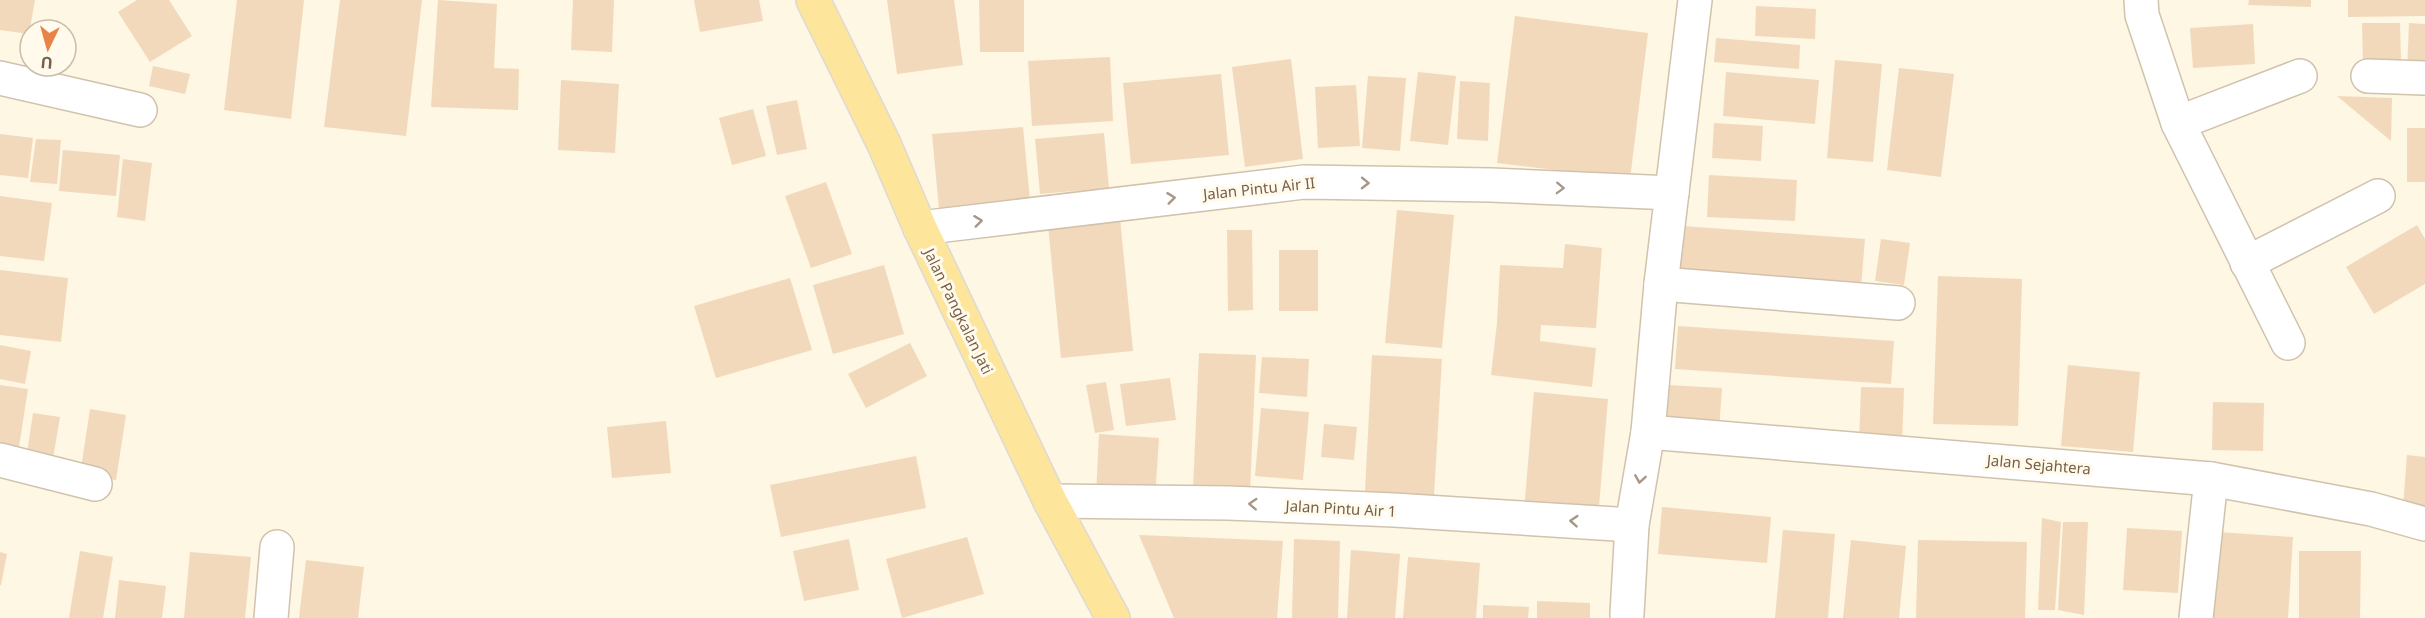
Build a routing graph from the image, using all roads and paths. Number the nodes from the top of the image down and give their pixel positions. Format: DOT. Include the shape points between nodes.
graph roads {
  1 [pos="813,0"];
  2 [pos="1695,0"];
  3 [pos="2141,0"];
  4 [pos="2300,76"];
  5 [pos="2368,76"];
  6 [pos="0,78"];
  7 [pos="2425,78"];
  8 [pos="140,110"];
  9 [pos="2178,123"];
  10 [pos="1672,193"];
  11 [pos="2378,196"];
  12 [pos="920,228"];
  13 [pos="2247,263"];
  14 [pos="1661,284"];
  15 [pos="1899,303"];
  16 [pos="2288,343"];
  17 [pos="1648,432"];
  18 [pos="0,460"];
  19 [pos="2211,478"];
  20 [pos="95,484"];
  21 [pos="1050,501"];
  22 [pos="2425,524"];
  23 [pos="1632,525"];
  24 [pos="277,547"];
  25 [pos="1627,614"];
  26 [pos="271,618"];
  27 [pos="1113,618"];
  28 [pos="2196,618"];
  1 -- 12 [label="main road, Jalan Pangkalan Jati" via="884,144"];
  2 -- 10 [label="street"];
  3 -- 9 [label="street" via="2142,15"];
  4 -- 9 [label="street"];
  5 -- 7 [label="street"];
  6 -- 8 [label="street"];
  9 -- 13 [label="street"];
  12 -- 10 [label="street, Jalan Pintu Air II, one-way" via="1304,182"];
  10 -- 14 [label="street"];
  11 -- 13 [label="street"];
  12 -- 21 [label="main road, Jalan Pangkalan Jati"];
  13 -- 16 [label="street"];
  14 -- 15 [label="street"];
  14 -- 17 [label="street"];
  17 -- 19 [label="street, Jalan Sejahtera"];
  17 -- 23 [label="street, one-way"];
  18 -- 20 [label="street"];
  19 -- 22 [label="street, Jalan Sejahtera" via="2371,509"];
  19 -- 28 [label="street"];
  23 -- 21 [label="street, Jalan Pintu Air 1, one-way" via="1228,503"];
  21 -- 27 [label="main road, Jalan Pangkalan Jati"];
  23 -- 25 [label="street"];
  24 -- 26 [label="street"];
}
